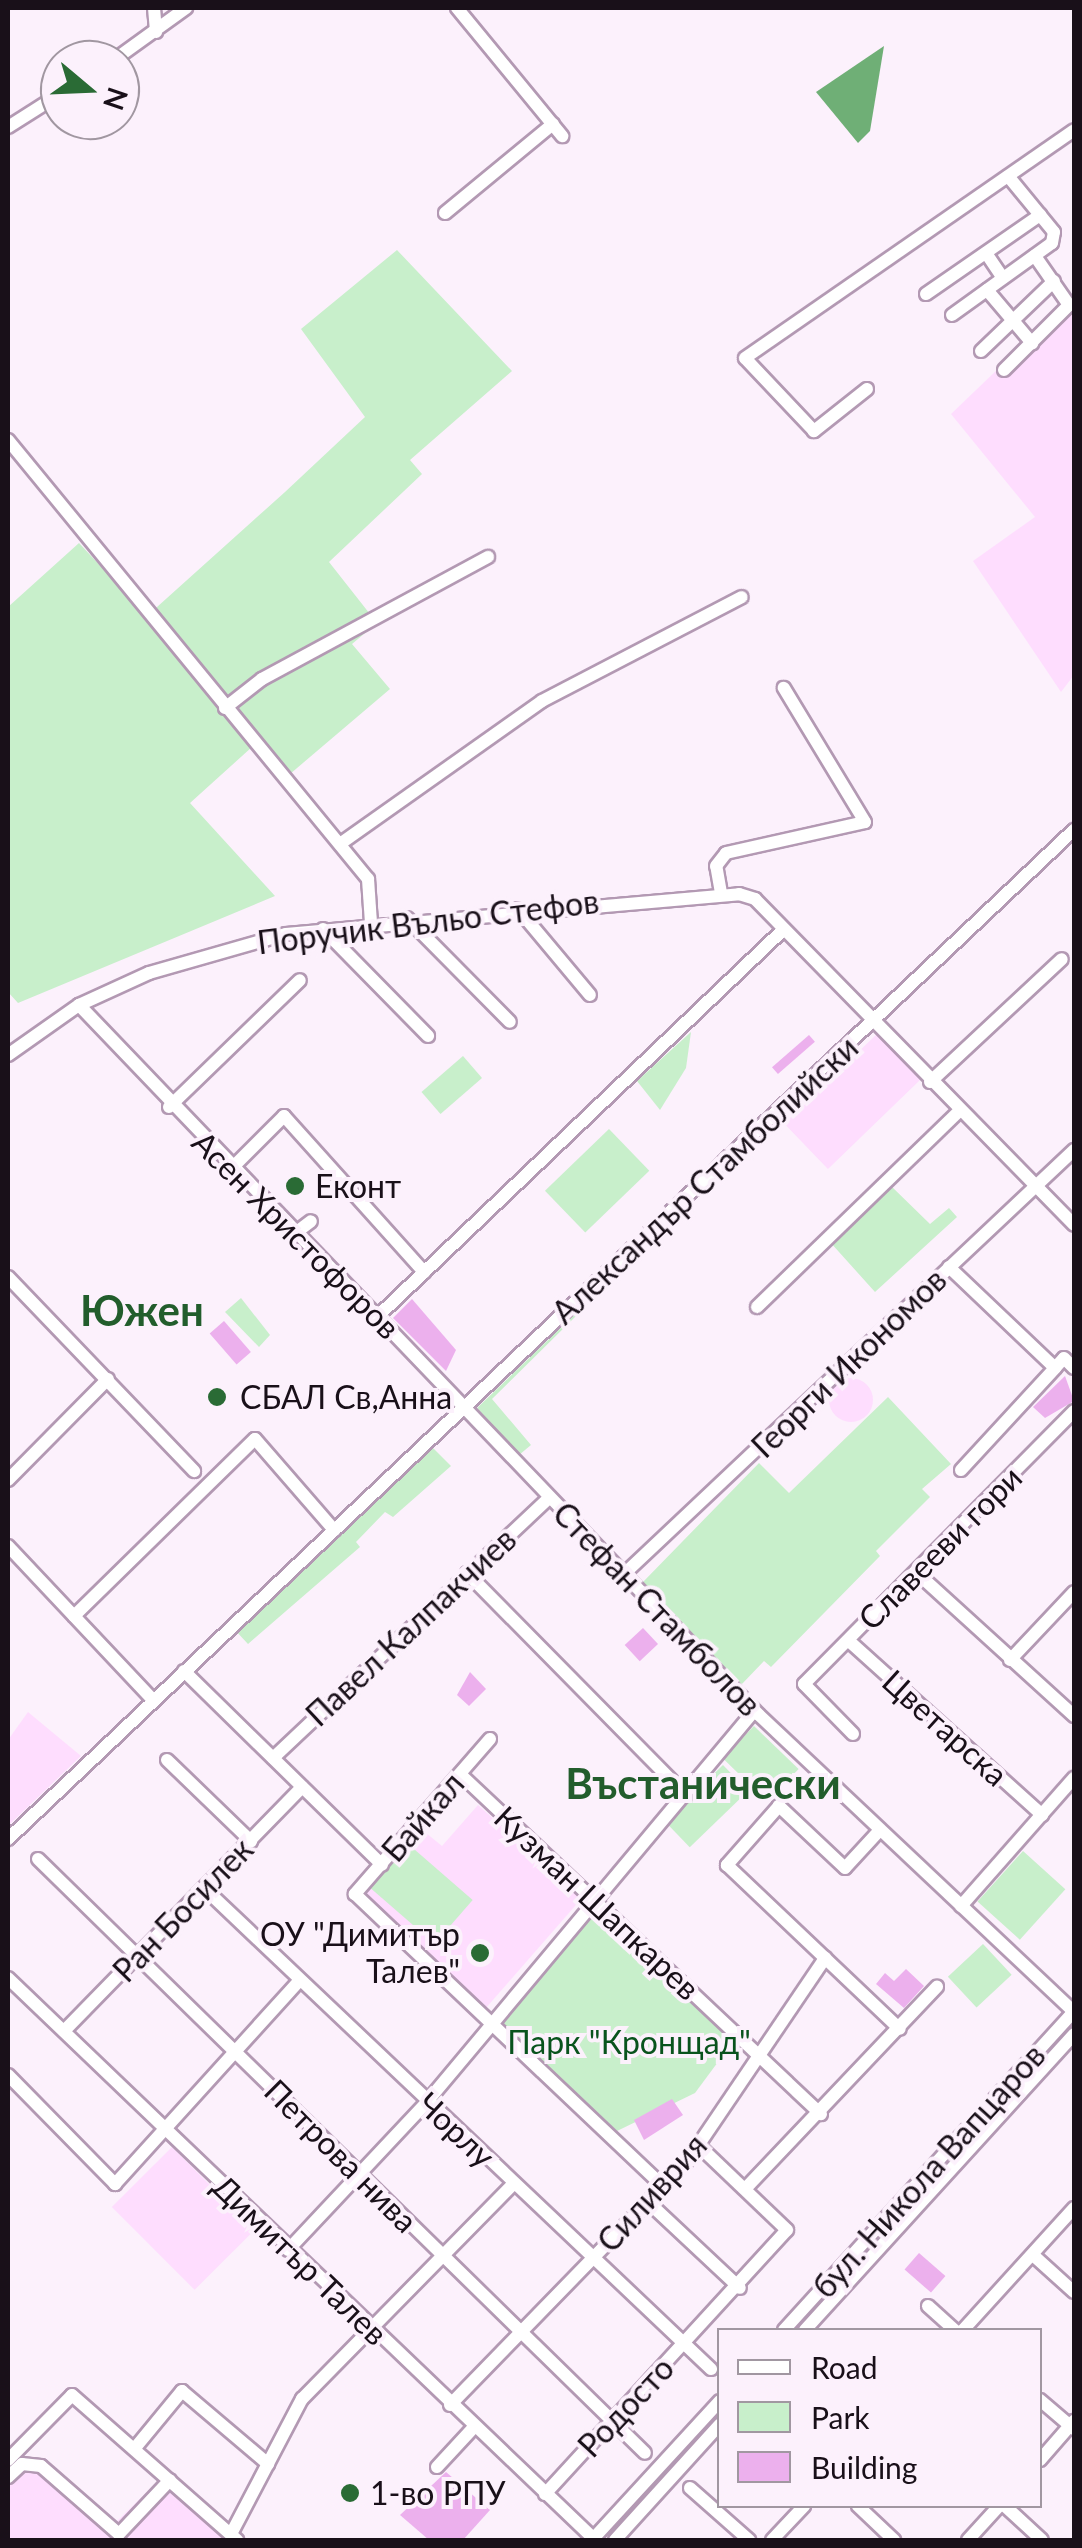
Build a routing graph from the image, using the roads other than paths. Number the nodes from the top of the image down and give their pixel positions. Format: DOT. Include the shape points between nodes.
graph roads {
  1 [pos="154,8"];
  2 [pos="186,8"];
  3 [pos="457,8"];
  4 [pos="156,32"];
  5 [pos="140,43"];
  6 [pos="40,106"];
  7 [pos="553,124"];
  8 [pos="8,126"];
  9 [pos="1074,130"];
  10 [pos="562,136"];
  11 [pos="1008,176"];
  12 [pos="445,213"];
  13 [pos="1040,215"];
  14 [pos="986,252"];
  15 [pos="1035,256"];
  16 [pos="1003,278"];
  17 [pos="1054,281"];
  18 [pos="987,290"];
  19 [pos="926,294"];
  20 [pos="952,315"];
  21 [pos="1013,321"];
  22 [pos="1032,343"];
  23 [pos="981,351"];
  24 [pos="1004,370"];
  25 [pos="867,390"];
  26 [pos="8,440"];
  27 [pos="488,557"];
  28 [pos="742,598"];
  29 [pos="784,688"];
  30 [pos="225,708"];
  31 [pos="1074,830"];
  32 [pos="340,844"];
  33 [pos="721,893"];
  34 [pos="518,909"];
  35 [pos="407,918"];
  36 [pos="371,923"];
  37 [pos="323,929"];
  38 [pos="783,930"];
  39 [pos="1062,959"];
  40 [pos="300,980"];
  41 [pos="590,995"];
  42 [pos="79,1005"];
  43 [pos="510,1022"];
  44 [pos="874,1022"];
  45 [pos="428,1036"];
  46 [pos="8,1055"];
  47 [pos="930,1082"];
  48 [pos="169,1107"];
  49 [pos="959,1112"];
  50 [pos="1074,1150"];
  51 [pos="231,1170"];
  52 [pos="1034,1187"];
  53 [pos="311,1221"];
  54 [pos="1074,1225"];
  55 [pos="294,1234"];
  56 [pos="949,1267"];
  57 [pos="424,1272"];
  58 [pos="8,1276"];
  59 [pos="757,1307"];
  60 [pos="377,1317"];
  61 [pos="1067,1361"];
  62 [pos="108,1379"];
  63 [pos="463,1407"];
  64 [pos="1074,1411"];
  65 [pos="194,1470"];
  66 [pos="961,1470"];
  67 [pos="8,1480"];
  68 [pos="549,1498"];
  69 [pos="334,1530"];
  70 [pos="8,1546"];
  71 [pos="916,1572"];
  72 [pos="467,1573"];
  73 [pos="623,1576"];
  74 [pos="1074,1592"];
  75 [pos="74,1616"];
  76 [pos="849,1641"];
  77 [pos="1010,1660"];
  78 [pos="184,1671"];
  79 [pos="152,1700"];
  80 [pos="754,1710"];
  81 [pos="1074,1716"];
  82 [pos="854,1734"];
  83 [pos="490,1739"];
  84 [pos="273,1758"];
  85 [pos="167,1760"];
  86 [pos="460,1774"];
  87 [pos="1074,1778"];
  88 [pos="302,1787"];
  89 [pos="686,1795"];
  90 [pos="1042,1815"];
  91 [pos="879,1831"];
  92 [pos="8,1839"];
  93 [pos="250,1841"];
  94 [pos="38,1859"];
  95 [pos="382,1865"];
  96 [pos="204,1888"];
  97 [pos="598,1903"];
  98 [pos="961,1906"];
  99 [pos="138,1956"];
  100 [pos="825,1958"];
  101 [pos="8,1978"];
  102 [pos="299,1981"];
  103 [pos="937,1987"];
  104 [pos="1074,2012"];
  105 [pos="492,2021"];
  106 [pos="900,2029"];
  107 [pos="64,2031"];
  108 [pos="1074,2034"];
  109 [pos="235,2048"];
  110 [pos="759,2053"];
  111 [pos="8,2075"];
  112 [pos="426,2103"];
  113 [pos="821,2114"];
  114 [pos="166,2129"];
  115 [pos="698,2145"];
  116 [pos="359,2178"];
  117 [pos="513,2184"];
  118 [pos="662,2185"];
  119 [pos="745,2188"];
  120 [pos="647,2201"];
  121 [pos="1074,2208"];
  122 [pos="288,2250"];
  123 [pos="1033,2255"];
  124 [pos="443,2257"];
  125 [pos="593,2259"];
  126 [pos="740,2288"];
  127 [pos="1074,2292"];
  128 [pos="928,2306"];
  129 [pos="786,2328"];
  130 [pos="806,2328"];
  131 [pos="956,2328"];
  132 [pos="961,2328"];
  133 [pos="374,2332"];
  134 [pos="525,2334"];
  135 [pos="686,2343"];
  136 [pos="711,2369"];
  137 [pos="1042,2402"];
  138 [pos="717,2404"];
  139 [pos="450,2405"];
  140 [pos="611,2421"];
  141 [pos="1073,2425"];
  142 [pos="474,2427"];
  143 [pos="717,2427"];
  144 [pos="135,2448"];
  145 [pos="645,2453"];
  146 [pos="1042,2458"];
  147 [pos="8,2460"];
  148 [pos="268,2464"];
  149 [pos="437,2466"];
  150 [pos="8,2476"];
  151 [pos="170,2480"];
  152 [pos="690,2488"];
  153 [pos="545,2494"];
  154 [pos="802,2508"];
  155 [pos="860,2508"];
  156 [pos="1000,2508"];
  157 [pos="1004,2508"];
  158 [pos="234,2537"];
  159 [pos="594,2540"];
  160 [pos="614,2540"];
  161 [pos="748,2540"];
  162 [pos="772,2540"];
  163 [pos="894,2540"];
  164 [pos="968,2540"];
  165 [pos="1042,2540"];
  1 -- 4 [label="street"];
  2 -- 4 [label="street"];
  3 -- 7 [label="street"];
  4 -- 5 [label="street"];
  6 -- 8 [label="street"];
  7 -- 10 [label="street"];
  7 -- 12 [label="street"];
  9 -- 11 [label="street"];
  11 -- 13 [label="street"];
  11 -- 25 [label="street" via="745,358 814,431"];
  13 -- 14 [label="street"];
  13 -- 15 [label="street" via="1054,238"];
  14 -- 16 [label="street"];
  14 -- 19 [label="street"];
  15 -- 16 [label="street"];
  15 -- 17 [label="street"];
  16 -- 18 [label="street"];
  17 -- 21 [label="street"];
  17 -- 22 [label="street" via="1070,301 1067,311"];
  18 -- 20 [label="street"];
  18 -- 21 [label="street"];
  21 -- 22 [label="street"];
  21 -- 23 [label="street"];
  22 -- 24 [label="street"];
  26 -- 30 [label="street"];
  27 -- 30 [label="street" via="262,679"];
  28 -- 32 [label="street" via="542,702"];
  29 -- 33 [label="street" via="865,822 726,853 716,866"];
  30 -- 32 [label="street"];
  31 -- 44 [label="street, Александър Стамболийски"];
  32 -- 36 [label="street" via="368,879"];
  33 -- 34 [label="street, Поручик Въльо Стефов"];
  33 -- 38 [label="street, Поручик Въльо Стефов" via="755,899"];
  34 -- 35 [label="street, Поручик Въльо Стефов"];
  34 -- 41 [label="street"];
  35 -- 36 [label="street, Поручик Въльо Стефов"];
  35 -- 43 [label="street"];
  36 -- 37 [label="street, Поручик Въльо Стефов"];
  37 -- 42 [label="street, Поручик Въльо Стефов" via="223,948"];
  37 -- 45 [label="street"];
  38 -- 44 [label="street"];
  38 -- 57 [label="street"];
  39 -- 47 [label="street"];
  40 -- 48 [label="street, Асен Христофоров"];
  42 -- 46 [label="street, Поручик Въльо Стефов"];
  42 -- 48 [label="street, Асен Христофоров"];
  44 -- 47 [label="street"];
  44 -- 63 [label="street, Александър Стамболийски"];
  47 -- 49 [label="street"];
  48 -- 51 [label="street, Асен Христофоров"];
  49 -- 52 [label="street"];
  49 -- 59 [label="street"];
  50 -- 52 [label="street, Георги Икономов"];
  51 -- 55 [label="street, Асен Христофоров"];
  51 -- 57 [label="street, Асен Христофоров" via="284,1116"];
  52 -- 54 [label="street"];
  52 -- 56 [label="street, Георги Икономов"];
  53 -- 55 [label="street"];
  55 -- 60 [label="street, Асен Христофоров"];
  56 -- 61 [label="street"];
  56 -- 73 [label="street, Георги Икономов"];
  57 -- 60 [label="street"];
  58 -- 62 [label="street"];
  60 -- 63 [label="street, Асен Христофоров"];
  61 -- 66 [label="street"];
  62 -- 65 [label="street"];
  62 -- 67 [label="street"];
  63 -- 68 [label="street, Стефан Стамболов"];
  63 -- 69 [label="street, Александър Стамболийски"];
  64 -- 71 [label="street, Славееви гори"];
  68 -- 72 [label="street, Павел Калпакчиев"];
  68 -- 73 [label="street, Стефан Стамболов"];
  69 -- 75 [label="street" via="254,1440"];
  69 -- 78 [label="street, Александър Стамболийски"];
  70 -- 75 [label="street"];
  71 -- 76 [label="street, Славееви гори"];
  71 -- 77 [label="street"];
  72 -- 84 [label="street, Павел Калпакчиев"];
  72 -- 89 [label="street"];
  73 -- 80 [label="street, Стефан Стамболов"];
  74 -- 77 [label="street"];
  75 -- 79 [label="street"];
  76 -- 82 [label="street, Славееви гори" via="804,1684"];
  76 -- 90 [label="street, Цветарска"];
  77 -- 81 [label="street"];
  78 -- 79 [label="street, Александър Стамболийски"];
  78 -- 84 [label="street"];
  79 -- 92 [label="street, Александър Стамболийски"];
  80 -- 89 [label="street"];
  80 -- 91 [label="street, Стефан Стамболов"];
  83 -- 86 [label="street, Байкал"];
  84 -- 88 [label="street"];
  85 -- 93 [label="street"];
  86 -- 95 [label="street, Байкал"];
  86 -- 97 [label="street, Кузман Шапкарев"];
  87 -- 90 [label="street"];
  88 -- 93 [label="street, Ран Босилек"];
  88 -- 95 [label="street"];
  89 -- 97 [label="street"];
  90 -- 98 [label="street"];
  91 -- 98 [label="street, Стефан Стамболов"];
  91 -- 100 [label="street" via="845,1868 779,1806 727,1865"];
  93 -- 96 [label="street, Ран Босилек"];
  94 -- 99 [label="street, Петрова нива"];
  95 -- 105 [label="street, Байкал" via="354,1894"];
  96 -- 99 [label="street, Ран Босилек"];
  96 -- 102 [label="street, Чорлу"];
  97 -- 105 [label="street"];
  97 -- 110 [label="street, Кузман Шапкарев"];
  98 -- 104 [label="street, Стефан Стамболов"];
  99 -- 107 [label="street, Ран Босилек"];
  99 -- 109 [label="street, Петрова нива"];
  100 -- 106 [label="street"];
  100 -- 110 [label="street, Силиврия"];
  101 -- 107 [label="street, Димитър Талев"];
  102 -- 109 [label="street"];
  102 -- 112 [label="street, Чорлу"];
  103 -- 106 [label="street"];
  104 -- 129 [label="street, бул. Никола Вапцаров"];
  105 -- 112 [label="street"];
  105 -- 118 [label="street"];
  106 -- 113 [label="street"];
  107 -- 114 [label="street, Димитър Талев"];
  108 -- 130 [label="street, бул. Никола Вапцаров"];
  109 -- 114 [label="street"];
  109 -- 116 [label="street, Петрова нива"];
  110 -- 113 [label="street, Кузман Шапкарев"];
  110 -- 115 [label="street, Силиврия"];
  111 -- 114 [label="street" via="115,2184"];
  112 -- 116 [label="street"];
  112 -- 117 [label="street, Чорлу"];
  113 -- 119 [label="street"];
  114 -- 122 [label="street, Димитър Талев"];
  115 -- 118 [label="street, Силиврия"];
  115 -- 119 [label="street"];
  116 -- 122 [label="street"];
  116 -- 124 [label="street, Петрова нива"];
  117 -- 124 [label="street"];
  117 -- 125 [label="street, Чорлу"];
  118 -- 120 [label="street, Силиврия"];
  119 -- 126 [label="street, Родосто" via="787,2230"];
  120 -- 125 [label="street, Силиврия"];
  120 -- 126 [label="street"];
  121 -- 123 [label="street"];
  122 -- 133 [label="street, Димитър Талев"];
  123 -- 127 [label="street"];
  123 -- 132 [label="street"];
  124 -- 133 [label="street"];
  124 -- 134 [label="street, Петрова нива"];
  125 -- 134 [label="street, Силиврия"];
  125 -- 135 [label="street, Чорлу"];
  126 -- 135 [label="street, Родосто"];
  128 -- 131 [label="street"];
  133 -- 139 [label="street, Димитър Талев"];
  133 -- 148 [label="street" via="302,2399"];
  134 -- 139 [label="street, Силиврия"];
  134 -- 140 [label="street, Петрова нива"];
  135 -- 136 [label="street, Чорлу"];
  135 -- 140 [label="street, Родосто"];
  137 -- 141 [label="street"];
  138 -- 159 [label="street"];
  139 -- 142 [label="street, Димитър Талев"];
  140 -- 145 [label="street, Петрова нива"];
  140 -- 153 [label="street, Родосто"];
  141 -- 146 [label="street"];
  142 -- 149 [label="street"];
  142 -- 153 [label="street, Димитър Талев"];
  143 -- 160 [label="street"];
  144 -- 147 [label="street" via="72,2394"];
  144 -- 148 [label="street" via="182,2390"];
  144 -- 151 [label="street"];
  148 -- 158 [label="street"];
  150 -- 151 [label="street" via="22,2464 41,2466 119,2534"];
  151 -- 158 [label="street"];
  152 -- 161 [label="street"];
  153 -- 159 [label="street, Димитър Талев"];
  154 -- 162 [label="street"];
  155 -- 163 [label="street"];
  156 -- 164 [label="street"];
  157 -- 165 [label="street"];
}
